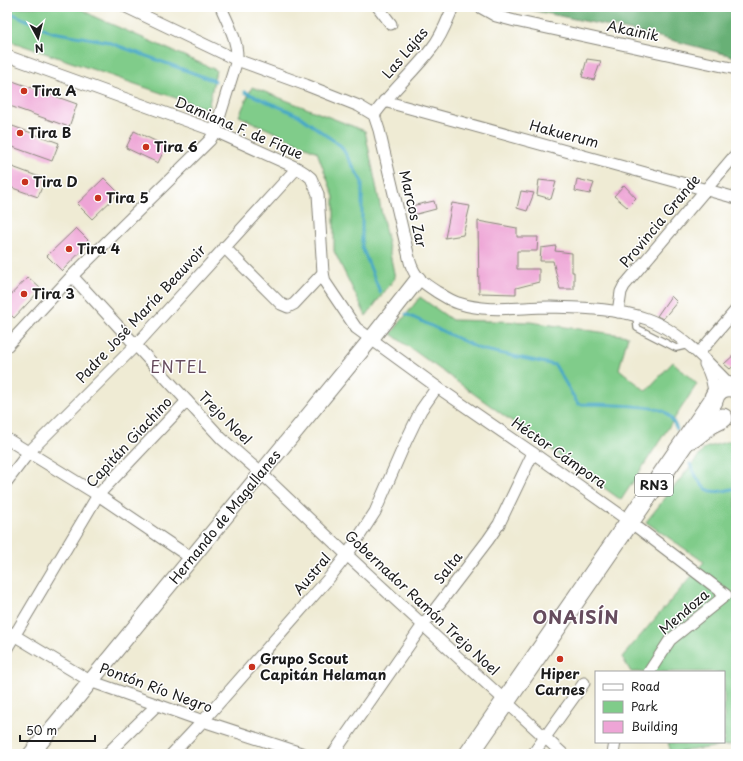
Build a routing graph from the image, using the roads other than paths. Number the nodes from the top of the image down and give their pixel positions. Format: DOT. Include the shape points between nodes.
graph roads {
  1 [pos="126,7"];
  2 [pos="221,7"];
  3 [pos="224,7"];
  4 [pos="378,7"];
  5 [pos="453,7"];
  6 [pos="480,7"];
  7 [pos="391,24"];
  8 [pos="7,56"];
  9 [pos="237,60"];
  10 [pos="736,68"];
  11 [pos="384,101"];
  12 [pos="374,115"];
  13 [pos="215,130"];
  14 [pos="736,154"];
  15 [pos="297,168"];
  16 [pos="707,189"];
  17 [pos="736,198"];
  18 [pos="224,247"];
  19 [pos="323,273"];
  20 [pos="72,276"];
  21 [pos="418,279"];
  22 [pos="736,310"];
  23 [pos="618,312"];
  24 [pos="371,339"];
  25 [pos="136,344"];
  26 [pos="7,346"];
  27 [pos="699,353"];
  28 [pos="438,387"];
  29 [pos="734,388"];
  30 [pos="713,399"];
  31 [pos="187,401"];
  32 [pos="730,417"];
  33 [pos="7,438"];
  34 [pos="680,449"];
  35 [pos="29,452"];
  36 [pos="533,452"];
  37 [pos="261,473"];
  38 [pos="7,481"];
  39 [pos="98,495"];
  40 [pos="629,521"];
  41 [pos="347,555"];
  42 [pos="191,558"];
  43 [pos="726,595"];
  44 [pos="423,625"];
  45 [pos="11,633"];
  46 [pos="7,648"];
  47 [pos="649,671"];
  48 [pos="90,681"];
  49 [pos="584,683"];
  50 [pos="506,701"];
  51 [pos="157,705"];
  52 [pos="203,721"];
  53 [pos="546,738"];
  54 [pos="615,743"];
  55 [pos="280,751"];
  56 [pos="31,754"];
  57 [pos="107,754"];
  58 [pos="172,754"];
  59 [pos="304,754"];
  60 [pos="333,754"];
  61 [pos="469,754"];
  62 [pos="533,754"];
  63 [pos="563,754"];
  64 [pos="614,754"];
  1 -- 9 [label="street"];
  2 -- 3 [label="street"];
  2 -- 9 [label="street" via="236,41"];
  4 -- 7 [label="street"];
  5 -- 11 [label="street, Las Lajas" via="433,48"];
  6 -- 10 [label="street, Akainik" via="496,16 515,21"];
  8 -- 13 [label="street, Damiana F. de Fique"];
  9 -- 12 [label="street" via="346,101"];
  9 -- 13 [label="street"];
  11 -- 12 [label="street, Las Lajas"];
  11 -- 16 [label="street, Hakuerum"];
  12 -- 21 [label="street, Marcos Zar" via="410,262"];
  13 -- 15 [label="street, Damiana F. de Fique"];
  13 -- 20 [label="street" via="210,140"];
  14 -- 16 [label="street, Provincia Grande"];
  15 -- 18 [label="street, Padre José María Beauvoir"];
  15 -- 19 [label="street, Damiana F. de Fique" via="311,178 318,194"];
  16 -- 17 [label="street, Hakuerum"];
  16 -- 23 [label="street, Provincia Grande" via="624,286"];
  18 -- 19 [label="street" via="281,304 288,307 294,304"];
  18 -- 25 [label="street, Padre José María Beauvoir"];
  19 -- 24 [label="street, Damiana F. de Fique" via="325,282 351,322"];
  20 -- 25 [label="street, Trejo Noel"];
  20 -- 26 [label="street"];
  21 -- 23 [label="street" via="457,303 486,309 548,307"];
  21 -- 24 [label="main road, Hernando de Magallanes"];
  22 -- 27 [label="street"];
  23 -- 27 [label="street" via="648,319"];
  24 -- 28 [label="street, Héctor Cámpora"];
  24 -- 37 [label="main road, Hernando de Magallanes"];
  25 -- 31 [label="street, Trejo Noel"];
  25 -- 35 [label="street, Padre José María Beauvoir"];
  27 -- 29 [label="street"];
  27 -- 30 [label="street" via="711,373"];
  28 -- 36 [label="street, Héctor Cámpora"];
  28 -- 41 [label="street, Austral" via="421,410 375,512"];
  29 -- 30 [label="highway, RN3" via="719,390"];
  30 -- 32 [label="highway, RN3" via="715,411"];
  30 -- 34 [label="highway, RN3"];
  31 -- 37 [label="street, Trejo Noel" via="222,439"];
  31 -- 39 [label="street, Capitán Giachino"];
  32 -- 34 [label="highway, RN3" via="711,424"];
  33 -- 35 [label="street"];
  34 -- 40 [label="highway, RN3"];
  35 -- 38 [label="street, Padre José María Beauvoir"];
  35 -- 39 [label="street"];
  36 -- 40 [label="street, Héctor Cámpora"];
  36 -- 44 [label="street, Salta" via="495,529"];
  37 -- 41 [label="street, Gobernador Ramón Trejo Noel"];
  37 -- 42 [label="main road, Hernando de Magallanes"];
  39 -- 42 [label="street"];
  39 -- 45 [label="street, Capitán Giachino"];
  40 -- 43 [label="street, Héctor Cámpora"];
  40 -- 50 [label="highway, RN3"];
  41 -- 44 [label="street, Gobernador Ramón Trejo Noel"];
  41 -- 52 [label="street, Austral"];
  42 -- 48 [label="main road, Hernando de Magallanes"];
  43 -- 47 [label="street, Mendoza" via="670,640"];
  44 -- 50 [label="street, Gobernador Ramón Trejo Noel"];
  44 -- 60 [label="street, Salta"];
  45 -- 46 [label="street, Capitán Giachino"];
  45 -- 48 [label="street, Pontón Río Negro"];
  48 -- 51 [label="street, Pontón Río Negro"];
  48 -- 56 [label="main road, Hernando de Magallanes"];
  49 -- 53 [label="street"];
  50 -- 53 [label="street, Gobernador Ramón Trejo Noel"];
  50 -- 61 [label="highway, RN3"];
  51 -- 52 [label="street, Pontón Río Negro"];
  51 -- 57 [label="street"];
  52 -- 55 [label="street, Pontón Río Negro"];
  52 -- 58 [label="street, Austral"];
  53 -- 62 [label="street"];
  53 -- 63 [label="street, Gobernador Ramón Trejo Noel"];
  54 -- 64 [label="street"];
  55 -- 59 [label="street, Pontón Río Negro"];
}
